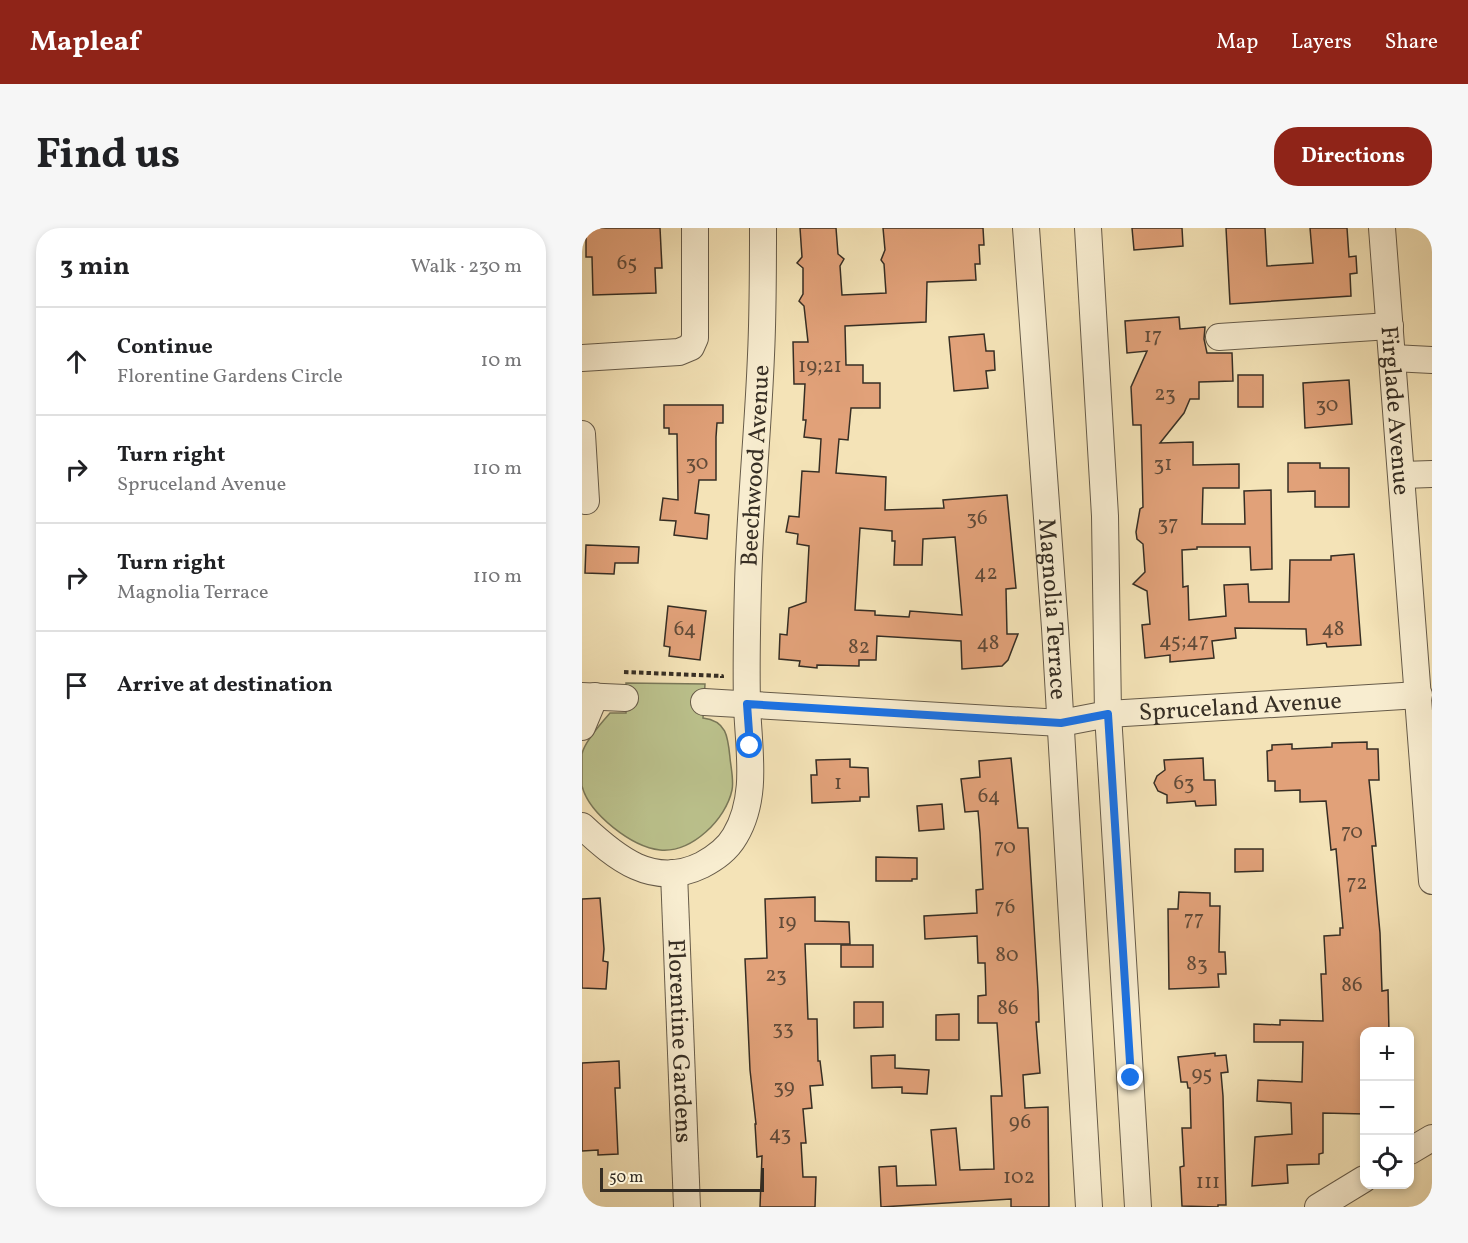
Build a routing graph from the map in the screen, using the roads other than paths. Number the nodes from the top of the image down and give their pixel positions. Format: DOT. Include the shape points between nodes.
graph roads {
  1 [pos="695,228"];
  2 [pos="763,228"];
  3 [pos="1026,228"];
  4 [pos="1088,228"];
  5 [pos="1382,228"];
  6 [pos="1390,326"];
  7 [pos="1219,337"];
  8 [pos="582,358"];
  9 [pos="1393,358"];
  10 [pos="1432,360"];
  11 [pos="582,434"];
  12 [pos="1432,474"];
  13 [pos="1402,475"];
  14 [pos="586,501"];
  15 [pos="1419,695"];
  16 [pos="588,696"];
  17 [pos="625,698"];
  18 [pos="713,703"];
  19 [pos="747,704"];
  20 [pos="1108,714"];
  21 [pos="1061,723"];
  22 [pos="582,727"];
  23 [pos="582,826"];
  24 [pos="674,873"];
  25 [pos="1432,881"];
  26 [pos="1432,1138"];
  27 [pos="1414,1149"];
  28 [pos="1360,1182"];
  29 [pos="687,1207"];
  30 [pos="1089,1207"];
  31 [pos="1138,1207"];
  32 [pos="1318,1207"];
  1 -- 8 [label="street" via="695,338 691,347"];
  2 -- 19 [label="street, Beechwood Avenue" via="762,354 748,584"];
  3 -- 21 [label="street, Magnolia Terrace"];
  4 -- 20 [label="street, Magnolia Terrace" via="1105,516"];
  5 -- 6 [label="street, Firglade Avenue"];
  6 -- 7 [label="street"];
  6 -- 9 [label="street, Firglade Avenue"];
  9 -- 10 [label="street"];
  9 -- 13 [label="street, Firglade Avenue"];
  11 -- 14 [label="street"];
  12 -- 13 [label="street"];
  13 -- 15 [label="street, Firglade Avenue"];
  15 -- 20 [label="street, Spruceland Avenue"];
  15 -- 25 [label="street, Firglade Avenue"];
  16 -- 17 [label="street"];
  16 -- 22 [label="street"];
  18 -- 19 [label="street, Spruceland Avenue"];
  19 -- 21 [label="street, Spruceland Avenue"];
  19 -- 24 [label="street, Beechwood Avenue" via="750,782 741,825 727,848 712,860"];
  20 -- 21 [label="street, Spruceland Avenue"];
  20 -- 31 [label="street, Magnolia Terrace"];
  21 -- 30 [label="street, Magnolia Terrace"];
  23 -- 24 [label="street" via="629,864"];
  24 -- 29 [label="street, Florentine Gardens"];
  26 -- 27 [label="street"];
  28 -- 32 [label="street"];
}
